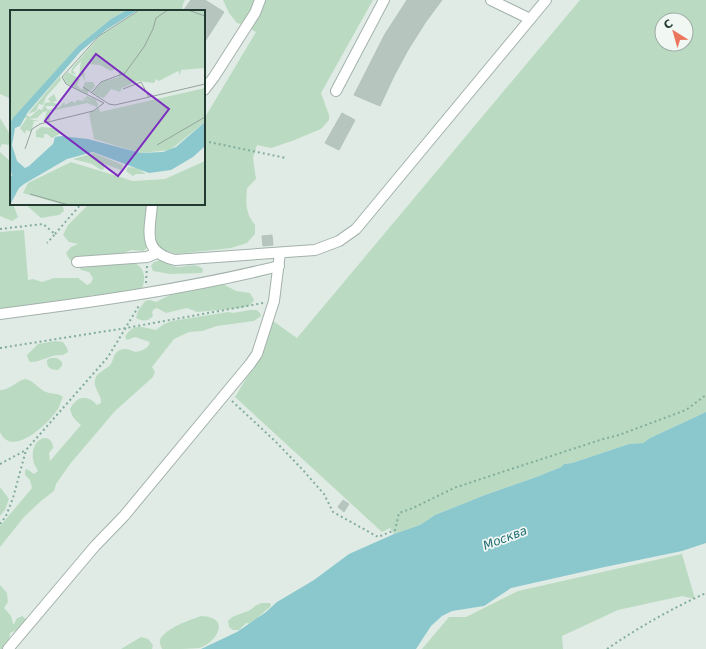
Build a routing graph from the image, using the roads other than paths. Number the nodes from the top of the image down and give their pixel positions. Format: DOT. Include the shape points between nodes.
graph roads {
  1 [pos="260,0"];
  2 [pos="384,0"];
  3 [pos="491,0"];
  4 [pos="546,0"];
  5 [pos="530,19"];
  6 [pos="205,89"];
  7 [pos="336,91"];
  8 [pos="152,205"];
  9 [pos="157,253"];
  10 [pos="280,253"];
  11 [pos="77,262"];
  12 [pos="279,266"];
  13 [pos="0,314"];
  14 [pos="8,649"];
  1 -- 6 [label="street" via="255,13"];
  2 -- 7 [label="street"];
  3 -- 5 [label="street"];
  4 -- 5 [label="street"];
  5 -- 10 [label="street" via="356,229 328,246 315,250"];
  8 -- 9 [label="street" via="150,239"];
  9 -- 10 [label="street" via="175,260"];
  9 -- 11 [label="street" via="147,257"];
  10 -- 12 [label="street"];
  12 -- 13 [label="street" via="146,293"];
  12 -- 14 [label="street" via="274,301 257,354 250,364 124,516 95,546"];
}
